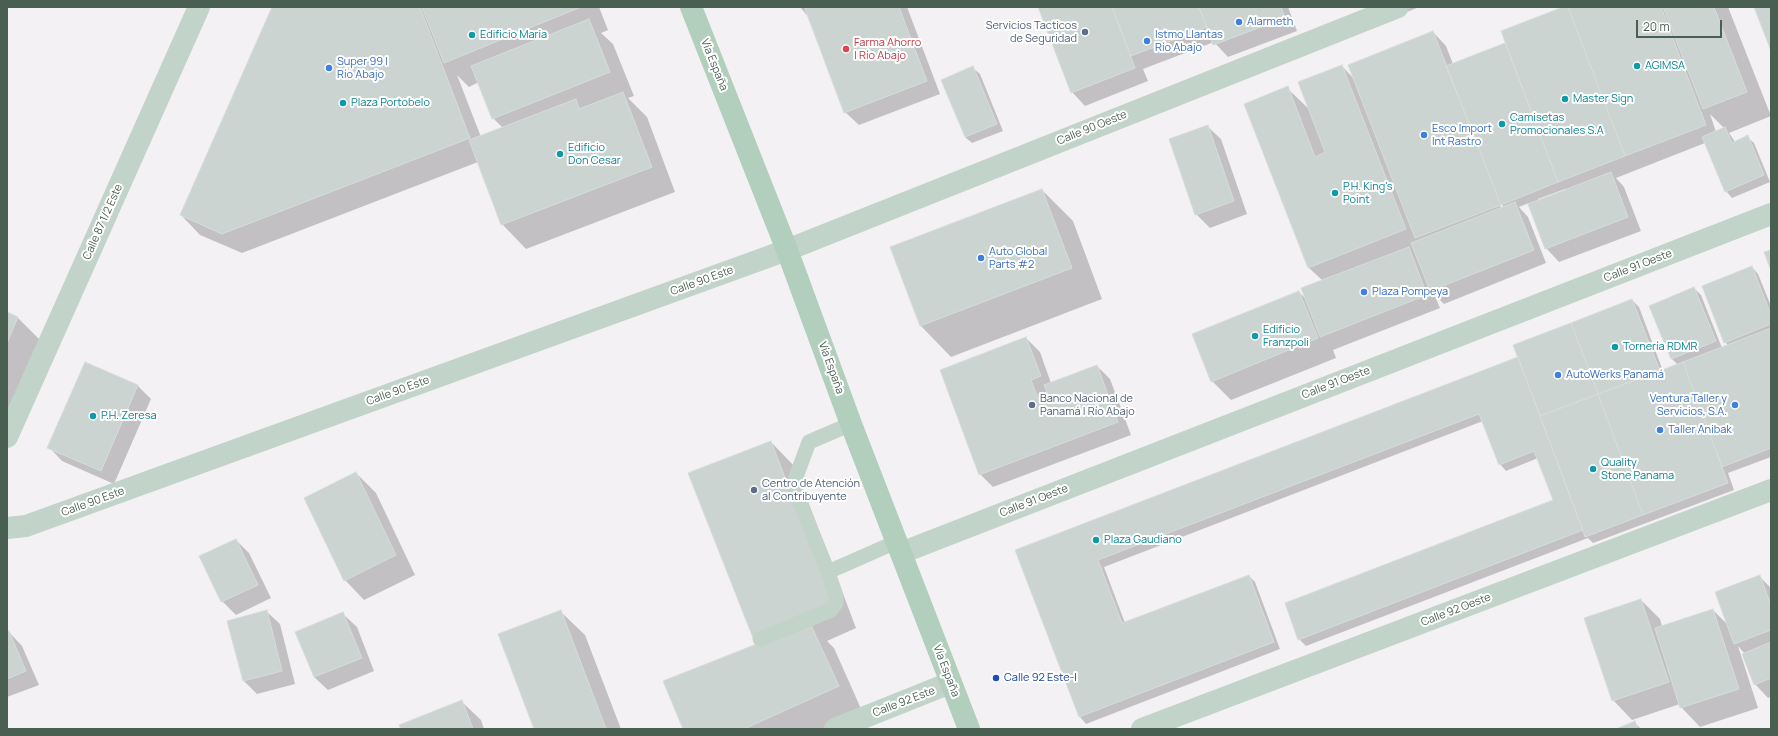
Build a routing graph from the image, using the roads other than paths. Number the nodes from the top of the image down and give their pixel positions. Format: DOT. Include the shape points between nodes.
graph roads {
  1 [pos="199,7"];
  2 [pos="691,7"];
  3 [pos="1398,7"];
  4 [pos="1771,214"];
  5 [pos="787,250"];
  6 [pos="851,424"];
  7 [pos="7,438"];
  8 [pos="1771,490"];
  9 [pos="7,528"];
  10 [pos="899,548"];
  11 [pos="828,572"];
  12 [pos="760,640"];
  13 [pos="950,684"];
  14 [pos="835,729"];
  15 [pos="969,729"];
  16 [pos="1142,729"];
  1 -- 7 [label="street, Calle 87 1/2 Este"];
  2 -- 5 [label="main road, Vía España"];
  3 -- 5 [label="street, Calle 90 Oeste"];
  4 -- 10 [label="street, Calle 91 Oeste"];
  5 -- 6 [label="main road, Vía España"];
  5 -- 9 [label="street, Calle 90 Este" via="26,526"];
  6 -- 10 [label="main road, Vía España"];
  6 -- 11 [label="lane" via="809,442 793,485"];
  8 -- 16 [label="street, Calle 92 Oeste"];
  10 -- 11 [label="lane"];
  10 -- 13 [label="main road, Vía España"];
  11 -- 12 [label="lane" via="836,596 836,603 831,610"];
  13 -- 14 [label="street, Calle 92 Este"];
  13 -- 15 [label="main road, Vía España"];
}
